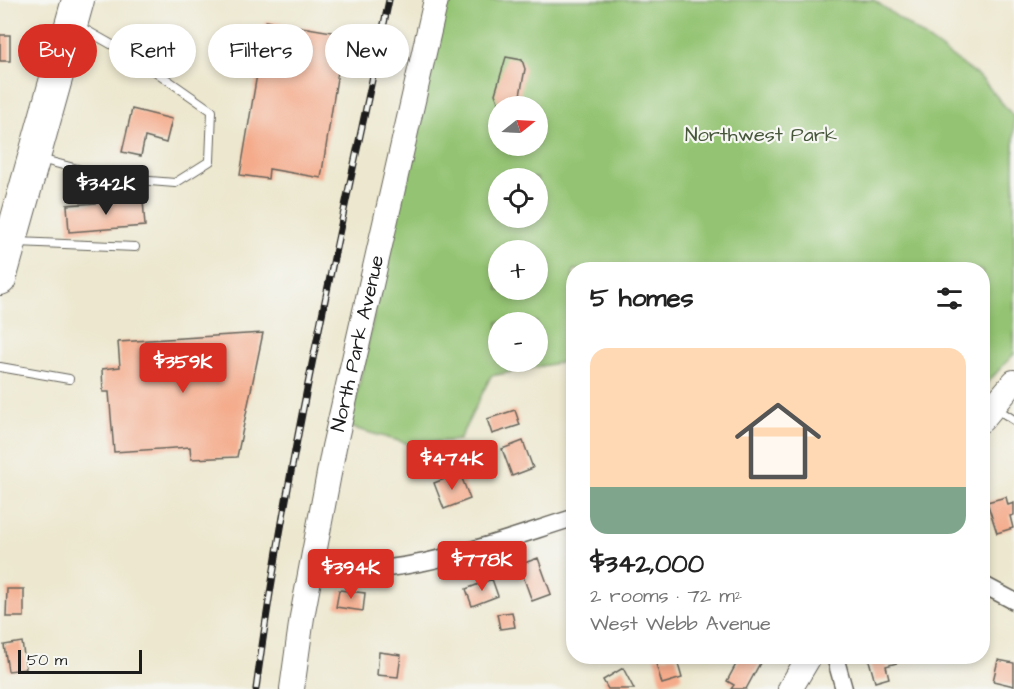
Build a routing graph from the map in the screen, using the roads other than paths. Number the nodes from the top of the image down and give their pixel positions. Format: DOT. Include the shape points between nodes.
graph roads {
  1 [pos="436,0"];
  2 [pos="75,11"];
  3 [pos="35,158"];
  4 [pos="11,242"];
  5 [pos="135,247"];
  6 [pos="0,279"];
  7 [pos="0,367"];
  8 [pos="69,379"];
  9 [pos="1014,382"];
  10 [pos="990,411"];
  11 [pos="990,414"];
  12 [pos="1014,420"];
  13 [pos="566,520"];
  14 [pos="311,568"];
  15 [pos="990,588"];
  16 [pos="1014,602"];
  17 [pos="805,664"];
  18 [pos="837,664"];
  19 [pos="292,689"];
  20 [pos="790,689"];
  21 [pos="844,689"];
  1 -- 14 [label="street, North Park Avenue" via="334,447"];
  2 -- 3 [label="highway"];
  2 -- 3 [label="lane" via="212,111 210,161 175,183 112,178"];
  3 -- 4 [label="highway"];
  4 -- 5 [label="lane"];
  4 -- 6 [label="highway"];
  7 -- 8 [label="lane"];
  9 -- 10 [label="street"];
  11 -- 12 [label="lane"];
  13 -- 14 [label="street" via="402,565 337,572"];
  14 -- 19 [label="street, North Park Avenue"];
  15 -- 16 [label="street"];
  17 -- 20 [label="street"];
  18 -- 21 [label="street"];
}
